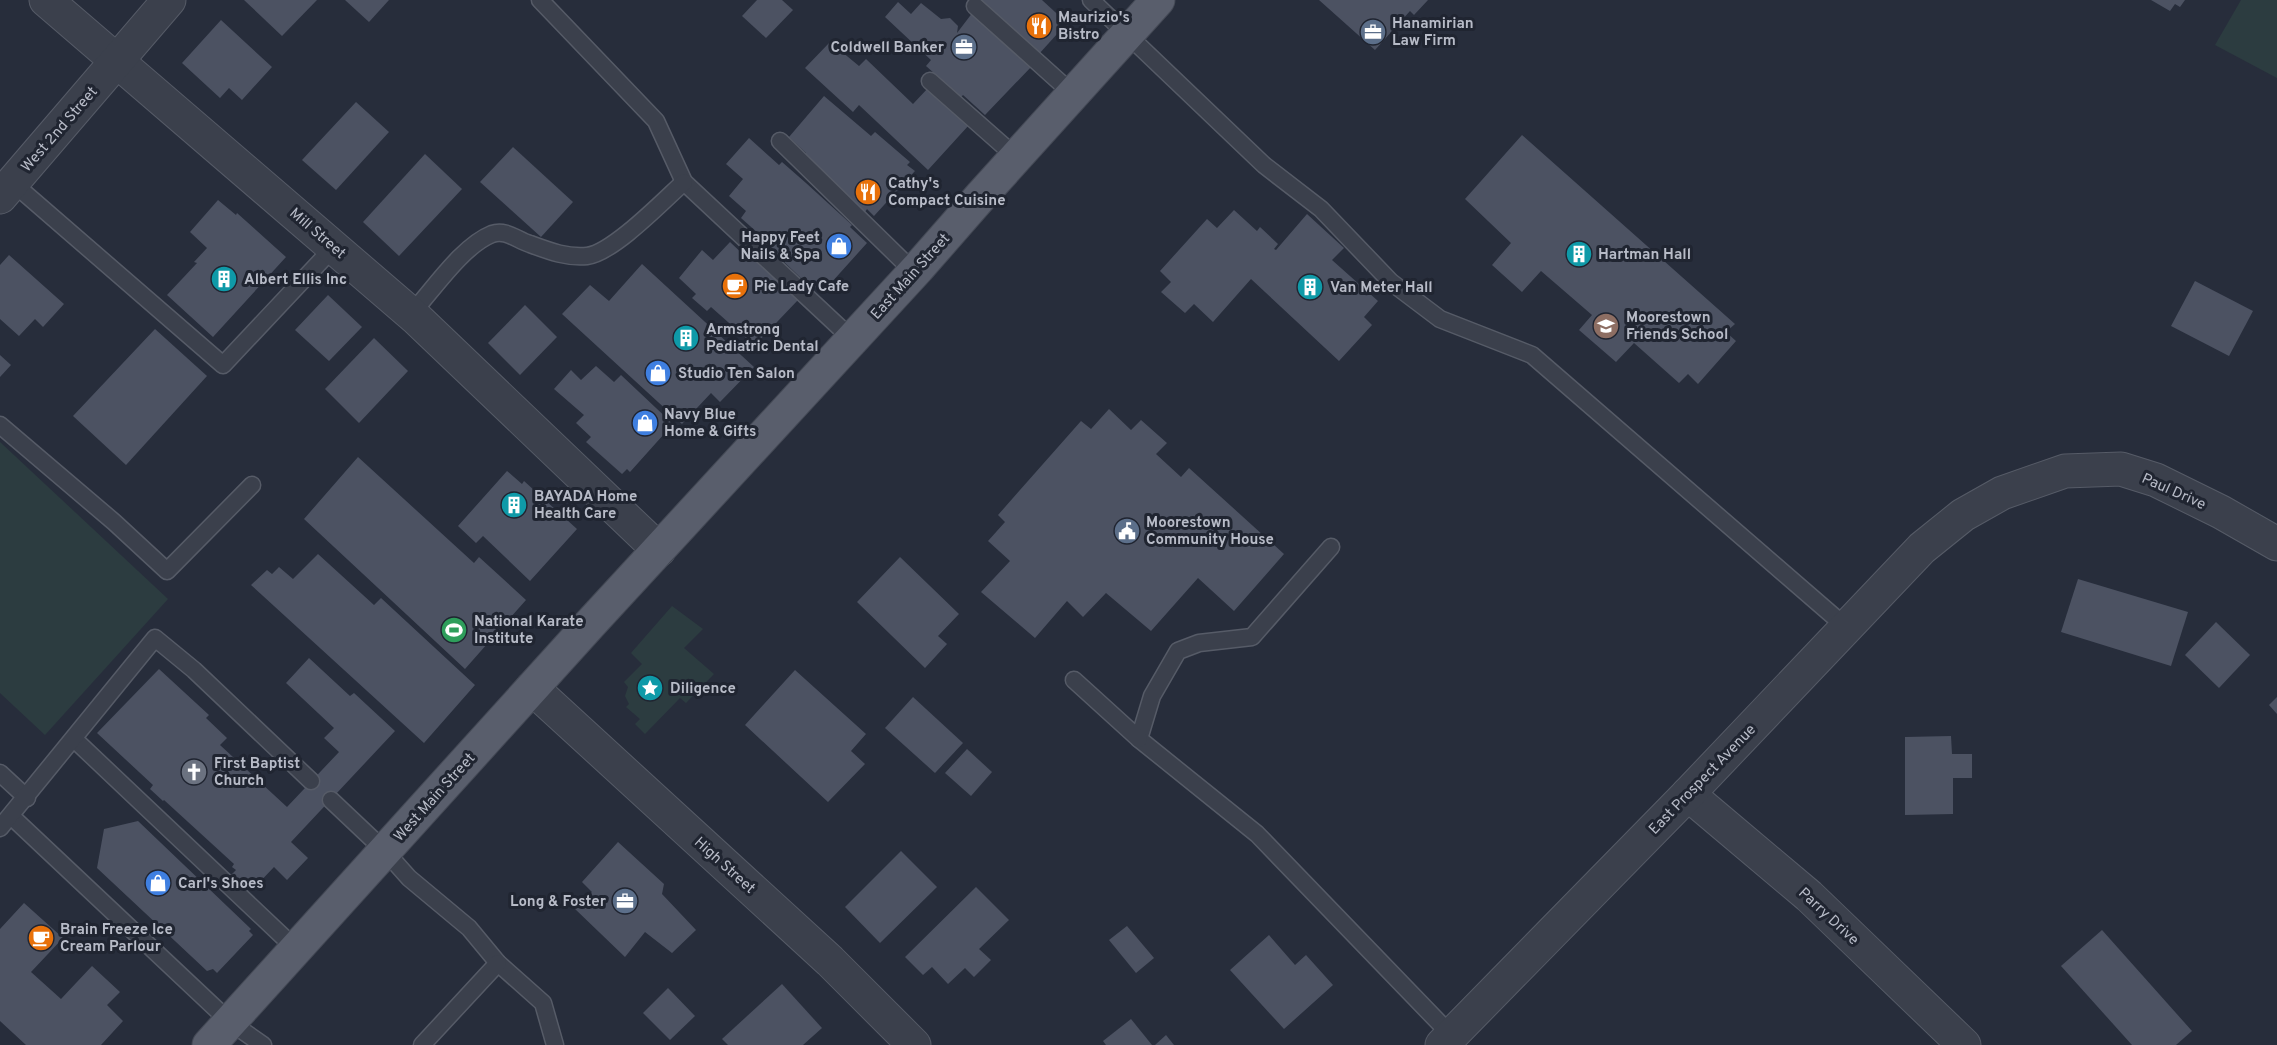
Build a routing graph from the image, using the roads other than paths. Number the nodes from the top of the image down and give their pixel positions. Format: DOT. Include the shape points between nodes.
graph roads {
  1 [pos="46,0"];
  2 [pos="169,0"];
  3 [pos="540,0"];
  4 [pos="1091,0"];
  5 [pos="1158,0"];
  6 [pos="975,6"];
  7 [pos="1127,34"];
  8 [pos="118,61"];
  9 [pos="930,81"];
  10 [pos="1073,94"];
  11 [pos="780,141"];
  12 [pos="1016,157"];
  13 [pos="684,182"];
  14 [pos="6,190"];
  15 [pos="334,247"];
  16 [pos="914,272"];
  17 [pos="411,314"];
  18 [pos="852,339"];
  19 [pos="0,425"];
  20 [pos="252,485"];
  21 [pos="1963,515"];
  22 [pos="2277,544"];
  23 [pos="1331,547"];
  24 [pos="659,550"];
  25 [pos="1846,627"];
  26 [pos="1074,680"];
  27 [pos="532,688"];
  28 [pos="74,739"];
  29 [pos="1139,739"];
  30 [pos="0,773"];
  31 [pos="311,781"];
  32 [pos="1688,794"];
  33 [pos="27,798"];
  34 [pos="331,800"];
  35 [pos="5,822"];
  36 [pos="386,851"];
  37 [pos="296,949"];
  38 [pos="498,963"];
  39 [pos="219,1034"];
  40 [pos="1447,1040"];
  41 [pos="262,1045"];
  42 [pos="422,1045"];
  43 [pos="555,1045"];
  44 [pos="914,1045"];
  45 [pos="1964,1045"];
  1 -- 8 [label="street, Mill Street"];
  2 -- 8 [label="street, West 2nd Street"];
  3 -- 13 [label="lane" via="656,121"];
  4 -- 7 [label="lane"];
  5 -- 7 [label="main road, East Main Street"];
  6 -- 10 [label="lane"];
  7 -- 10 [label="main road, East Main Street"];
  7 -- 25 [label="lane" via="1264,165 1321,209 1391,282 1440,319 1532,355"];
  8 -- 14 [label="street, West 2nd Street"];
  8 -- 15 [label="street, Mill Street"];
  9 -- 12 [label="lane"];
  10 -- 12 [label="main road, East Main Street"];
  11 -- 16 [label="lane"];
  12 -- 16 [label="main road, East Main Street"];
  13 -- 17 [label="lane" via="616,242 591,256 551,252 504,232 492,234 466,253"];
  13 -- 18 [label="lane"];
  14 -- 15 [label="lane" via="223,365"];
  15 -- 17 [label="street, Mill Street"];
  16 -- 18 [label="main road, East Main Street"];
  17 -- 24 [label="street, Mill Street"];
  18 -- 24 [label="main road, East Main Street"];
  19 -- 20 [label="lane" via="167,571"];
  21 -- 22 [label="street, Paul Drive" via="2002,493 2065,471 2121,470 2156,480"];
  21 -- 25 [label="street, East Prospect Avenue" via="1922,548"];
  23 -- 29 [label="lane" via="1252,637 1199,643 1178,651 1152,696"];
  24 -- 27 [label="main road, West Main Street"];
  25 -- 32 [label="street, East Prospect Avenue"];
  26 -- 29 [label="lane"];
  27 -- 36 [label="main road, West Main Street"];
  27 -- 44 [label="street, High Street" via="830,961"];
  28 -- 31 [label="lane" via="155,638"];
  28 -- 33 [label="lane"];
  28 -- 37 [label="lane"];
  29 -- 40 [label="lane" via="1257,834 1332,910"];
  30 -- 33 [label="lane"];
  32 -- 40 [label="street, East Prospect Avenue"];
  32 -- 45 [label="street, Parry Drive" via="1809,896"];
  33 -- 35 [label="lane"];
  34 -- 36 [label="lane"];
  35 -- 39 [label="lane"];
  36 -- 37 [label="main road, West Main Street"];
  36 -- 38 [label="lane" via="409,878 469,928"];
  37 -- 39 [label="main road, West Main Street"];
  38 -- 42 [label="lane"];
  38 -- 43 [label="lane" via="543,1003"];
  39 -- 41 [label="lane"];
}
